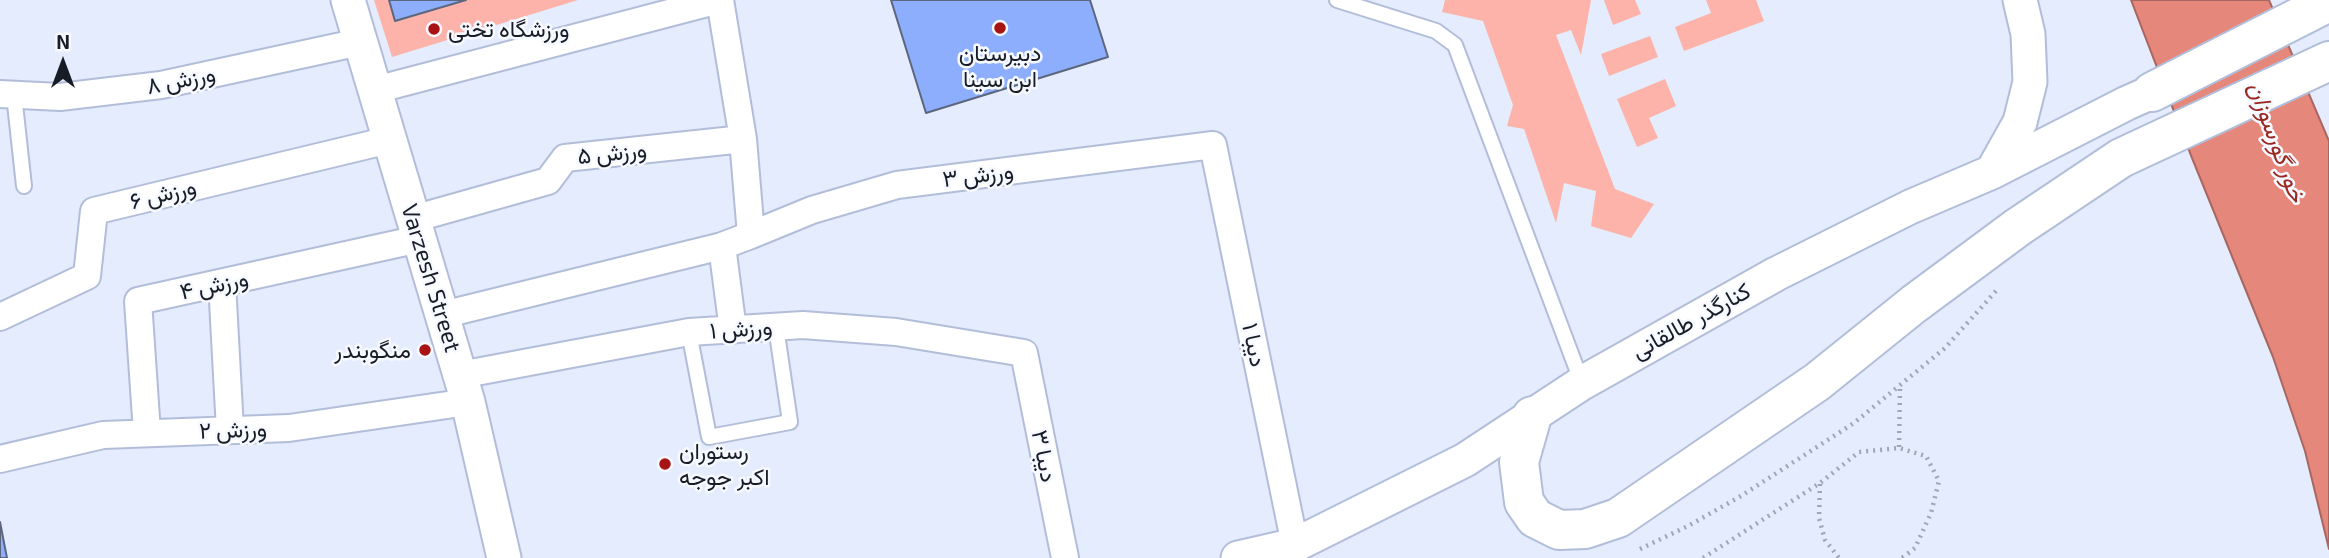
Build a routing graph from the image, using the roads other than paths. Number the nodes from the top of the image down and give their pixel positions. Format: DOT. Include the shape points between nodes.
graph roads {
  1 [pos="348,0"];
  2 [pos="720,0"];
  3 [pos="1337,0"];
  4 [pos="2020,0"];
  5 [pos="2313,10"];
  6 [pos="360,42"];
  7 [pos="2325,62"];
  8 [pos="375,90"];
  9 [pos="2152,92"];
  10 [pos="7,94"];
  11 [pos="743,139"];
  12 [pos="389,140"];
  13 [pos="1213,145"];
  14 [pos="1992,172"];
  15 [pos="24,186"];
  16 [pos="416,229"];
  17 [pos="751,235"];
  18 [pos="722,246"];
  19 [pos="222,283"];
  20 [pos="442,316"];
  21 [pos="0,317"];
  22 [pos="776,327"];
  23 [pos="733,330"];
  24 [pos="689,332"];
  25 [pos="1024,353"];
  26 [pos="1582,383"];
  27 [pos="464,388"];
  28 [pos="1532,416"];
  29 [pos="230,430"];
  30 [pos="147,433"];
  31 [pos="0,459"];
  32 [pos="1295,545"];
  33 [pos="504,558"];
  34 [pos="1065,558"];
  35 [pos="1238,558"];
  1 -- 6 [label="street, Varzesh Street"];
  2 -- 8 [label="street"];
  2 -- 11 [label="street"];
  3 -- 26 [label="lane" via="1436,31 1455,45"];
  4 -- 14 [label="street" via="2028,34 2030,82 2020,122"];
  5 -- 9 [label="main road"];
  6 -- 8 [label="street, Varzesh Street"];
  6 -- 10 [label="street, ورزش ۸" via="161,85 61,97"];
  7 -- 28 [label="main road" via="2121,158 2018,227 1817,382 1618,518 1585,529 1559,530 1535,518 1524,502 1519,462"];
  8 -- 12 [label="street, Varzesh Street"];
  9 -- 14 [label="street, کنارگذر طالقانی"];
  10 -- 15 [label="lane"];
  11 -- 16 [label="street, ورزش ۵" via="565,158 548,181"];
  11 -- 17 [label="street"];
  12 -- 16 [label="street, Varzesh Street"];
  12 -- 21 [label="street, ورزش ۶" via="94,211 87,276"];
  13 -- 17 [label="street, ورزش ۳" via="897,185 812,210"];
  13 -- 32 [label="street, دیبا ۱"];
  14 -- 26 [label="street, کنارگذر طالقانی" via="1776,274"];
  16 -- 19 [label="street, ورزش ۴"];
  16 -- 20 [label="street, Varzesh Street"];
  17 -- 18 [label="street, ورزش ۳"];
  18 -- 20 [label="street"];
  18 -- 23 [label="street"];
  19 -- 29 [label="street"];
  19 -- 30 [label="street, ورزش ۴" via="138,301"];
  20 -- 27 [label="street, Varzesh Street"];
  22 -- 23 [label="street, ورزش ۱"];
  22 -- 24 [label="lane" via="790,422 709,437"];
  22 -- 25 [label="street, ورزش ۱" via="897,332"];
  23 -- 24 [label="street, ورزش ۱"];
  24 -- 27 [label="street, ورزش ۱"];
  25 -- 34 [label="street, دیبا ۳"];
  26 -- 28 [label="street, کنارگذر طالقانی"];
  27 -- 29 [label="street, ورزش ۲" via="289,428"];
  27 -- 33 [label="street, Varzesh Street"];
  28 -- 32 [label="street, کنارگذر طالقانی" via="1465,460"];
  29 -- 30 [label="street, ورزش ۲"];
  30 -- 31 [label="street, ورزش ۲" via="103,435"];
  32 -- 35 [label="street, کنارگذر طالقانی"];
}
